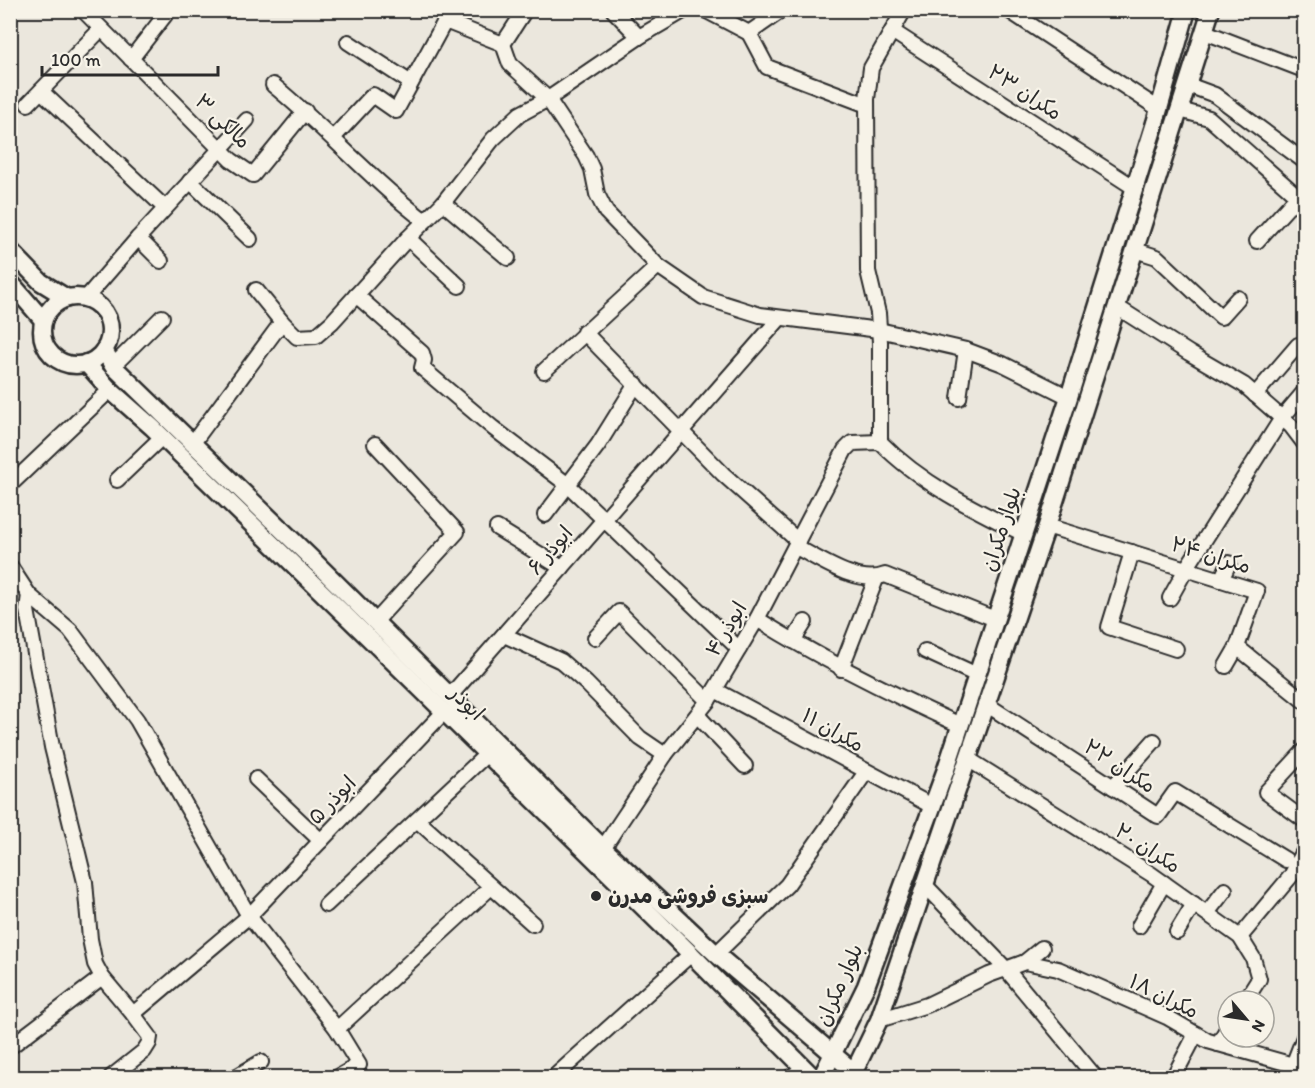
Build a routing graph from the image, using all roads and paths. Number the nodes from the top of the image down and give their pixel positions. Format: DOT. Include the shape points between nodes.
graph roads {
  1 [pos="83,10"];
  2 [pos="169,10"];
  3 [pos="525,10"];
  4 [pos="613,10"];
  5 [pos="685,10"];
  6 [pos="705,10"];
  7 [pos="782,10"];
  8 [pos="903,10"];
  9 [pos="1008,10"];
  10 [pos="1187,10"];
  11 [pos="1210,10"];
  12 [pos="101,29"];
  13 [pos="892,31"];
  14 [pos="1205,32"];
  15 [pos="749,33"];
  16 [pos="639,37"];
  17 [pos="348,42"];
  18 [pos="503,44"];
  19 [pos="131,59"];
  20 [pos="1305,70"];
  21 [pos="411,83"];
  22 [pos="273,85"];
  23 [pos="1188,85"];
  24 [pos="41,91"];
  25 [pos="548,99"];
  26 [pos="28,104"];
  27 [pos="867,105"];
  28 [pos="1159,109"];
  29 [pos="1180,110"];
  30 [pos="305,111"];
  31 [pos="248,120"];
  32 [pos="333,138"];
  33 [pos="220,149"];
  34 [pos="1305,161"];
  35 [pos="190,181"];
  36 [pos="1135,188"];
  37 [pos="1301,199"];
  38 [pos="443,202"];
  39 [pos="165,208"];
  40 [pos="425,221"];
  41 [pos="138,238"];
  42 [pos="408,238"];
  43 [pos="250,239"];
  44 [pos="1257,241"];
  45 [pos="10,250"];
  46 [pos="1135,250"];
  47 [pos="508,258"];
  48 [pos="161,261"];
  49 [pos="658,266"];
  50 [pos="10,282"];
  51 [pos="459,286"];
  52 [pos="256,290"];
  53 [pos="356,295"];
  54 [pos="67,298"];
  55 [pos="86,298"];
  56 [pos="1238,298"];
  57 [pos="1117,307"];
  58 [pos="162,317"];
  59 [pos="780,318"];
  60 [pos="44,320"];
  61 [pos="282,322"];
  62 [pos="879,330"];
  63 [pos="584,332"];
  64 [pos="1298,345"];
  65 [pos="104,350"];
  66 [pos="966,350"];
  67 [pos="86,363"];
  68 [pos="113,366"];
  69 [pos="544,371"];
  70 [pos="636,384"];
  71 [pos="110,390"];
  72 [pos="1305,392"];
  73 [pos="1255,395"];
  74 [pos="1069,397"];
  75 [pos="959,398"];
  76 [pos="1282,418"];
  77 [pos="682,430"];
  78 [pos="162,437"];
  79 [pos="880,442"];
  80 [pos="1305,443"];
  81 [pos="192,444"];
  82 [pos="375,444"];
  83 [pos="117,480"];
  84 [pos="10,485"];
  85 [pos="568,485"];
  86 [pos="545,514"];
  87 [pos="604,520"];
  88 [pos="1047,526"];
  89 [pos="497,528"];
  90 [pos="1023,534"];
  91 [pos="797,544"];
  92 [pos="1132,552"];
  93 [pos="1229,563"];
  94 [pos="10,566"];
  95 [pos="562,568"];
  96 [pos="1186,569"];
  97 [pos="876,579"];
  98 [pos="1221,580"];
  99 [pos="29,595"];
  100 [pos="1170,598"];
  101 [pos="758,619"];
  102 [pos="995,619"];
  103 [pos="805,621"];
  104 [pos="375,622"];
  105 [pos="504,635"];
  106 [pos="595,638"];
  107 [pos="793,642"];
  108 [pos="1237,647"];
  109 [pos="739,649"];
  110 [pos="1176,649"];
  111 [pos="925,651"];
  112 [pos="1226,666"];
  113 [pos="841,669"];
  114 [pos="977,675"];
  115 [pos="712,695"];
  116 [pos="1305,700"];
  117 [pos="447,704"];
  118 [pos="986,704"];
  119 [pos="697,714"];
  120 [pos="960,725"];
  121 [pos="1154,741"];
  122 [pos="1305,751"];
  123 [pos="487,754"];
  124 [pos="665,755"];
  125 [pos="968,759"];
  126 [pos="745,766"];
  127 [pos="866,772"];
  128 [pos="256,779"];
  129 [pos="1113,787"];
  130 [pos="932,806"];
  131 [pos="417,820"];
  132 [pos="1305,820"];
  133 [pos="321,841"];
  134 [pos="603,848"];
  135 [pos="1305,851"];
  136 [pos="1286,860"];
  137 [pos="1164,883"];
  138 [pos="925,885"];
  139 [pos="491,886"];
  140 [pos="1225,890"];
  141 [pos="1194,904"];
  142 [pos="326,905"];
  143 [pos="1207,913"];
  144 [pos="661,914"];
  145 [pos="249,916"];
  146 [pos="533,924"];
  147 [pos="1139,926"];
  148 [pos="1177,932"];
  149 [pos="1240,937"];
  150 [pos="1042,948"];
  151 [pos="691,954"];
  152 [pos="716,954"];
  153 [pos="1025,962"];
  154 [pos="1006,969"];
  155 [pos="102,977"];
  156 [pos="1253,989"];
  157 [pos="133,1014"];
  158 [pos="879,1020"];
  159 [pos="336,1029"];
  160 [pos="1196,1035"];
  161 [pos="1305,1037"];
  162 [pos="1216,1043"];
  163 [pos="10,1047"];
  164 [pos="1235,1049"];
  165 [pos="832,1053"];
  166 [pos="261,1062"];
  167 [pos="1299,1068"];
  168 [pos="802,1075"];
  169 [pos="856,1076"];
  170 [pos="110,1077"];
  171 [pos="234,1077"];
  172 [pos="336,1077"];
  173 [pos="553,1077"];
  174 [pos="820,1077"];
  175 [pos="1096,1077"];
  176 [pos="1173,1077"];
  1 -- 12 [label="street, مالکی ۳"];
  2 -- 19 [label="street"];
  3 -- 18 [label="street"];
  4 -- 16 [label="street"];
  5 -- 16 [label="street"];
  6 -- 15 [label="street"];
  7 -- 15 [label="street"];
  8 -- 13 [label="street"];
  9 -- 28 [label="street"];
  10 -- 28 [label="main road, بلوار مکران"];
  11 -- 14 [label="main road"];
  12 -- 19 [label="street, مالکی ۳"];
  12 -- 24 [label="street"];
  13 -- 27 [label="street" via="871,68"];
  13 -- 36 [label="street, مکران ۲۳"];
  14 -- 20 [label="street"];
  14 -- 23 [label="main road"];
  15 -- 27 [label="street" via="768,67"];
  16 -- 25 [label="street"];
  17 -- 21 [label="street"];
  18 -- 21 [label="street" via="445,21"];
  18 -- 25 [label="street" via="510,64"];
  19 -- 33 [label="street, مالکی ۳"];
  21 -- 32 [label="street" via="396,111 373,96"];
  22 -- 30 [label="street"];
  23 -- 29 [label="main road"];
  23 -- 34 [label="street" via="1215,95"];
  24 -- 26 [label="street"];
  24 -- 39 [label="street"];
  25 -- 38 [label="street" via="520,114 493,139"];
  25 -- 49 [label="street" via="592,169 606,212"];
  27 -- 62 [label="street" via="868,271"];
  28 -- 36 [label="main road, بلوار مکران"];
  29 -- 37 [label="street" via="1209,118"];
  29 -- 46 [label="main road"];
  30 -- 32 [label="street"];
  30 -- 33 [label="street, مالکی ۳" via="253,175"];
  31 -- 33 [label="street"];
  32 -- 40 [label="street"];
  33 -- 35 [label="street"];
  35 -- 39 [label="street"];
  35 -- 43 [label="street"];
  36 -- 74 [label="main road, بلوار مکران"];
  37 -- 44 [label="street"];
  38 -- 40 [label="street"];
  38 -- 47 [label="street"];
  39 -- 41 [label="street"];
  40 -- 42 [label="street"];
  41 -- 48 [label="street"];
  41 -- 55 [label="street"];
  42 -- 51 [label="street"];
  42 -- 53 [label="street"];
  45 -- 54 [label="main road" via="41,282"];
  46 -- 56 [label="street" via="1157,257 1221,317"];
  46 -- 57 [label="main road"];
  49 -- 59 [label="street" via="703,297"];
  49 -- 63 [label="street"];
  50 -- 60 [label="main road"];
  52 -- 61 [label="street"];
  53 -- 61 [label="street" via="316,336 297,337"];
  53 -- 85 [label="street" via="422,353 422,368"];
  54 -- 55 [label="main road"];
  54 -- 60 [label="main road" via="48,311"];
  55 -- 65 [label="main road" via="100,306 107,316 109,339"];
  57 -- 73 [label="street"];
  57 -- 88 [label="main road"];
  58 -- 68 [label="street"];
  59 -- 62 [label="street"];
  59 -- 77 [label="street, ابوذر ۶"];
  60 -- 67 [label="main road" via="48,351 65,363"];
  61 -- 81 [label="street"];
  62 -- 66 [label="street"];
  62 -- 79 [label="street"];
  63 -- 69 [label="street"];
  63 -- 70 [label="street"];
  64 -- 73 [label="street"];
  65 -- 67 [label="main road"];
  65 -- 68 [label="main road, ابوذر"];
  66 -- 74 [label="street"];
  66 -- 75 [label="street"];
  67 -- 71 [label="main road, ابوذر"];
  68 -- 81 [label="main road, ابوذر"];
  70 -- 77 [label="street"];
  70 -- 85 [label="street"];
  71 -- 78 [label="main road, ابوذر"];
  71 -- 84 [label="street"];
  72 -- 76 [label="street"];
  73 -- 76 [label="street"];
  74 -- 90 [label="main road, بلوار مکران"];
  76 -- 80 [label="street"];
  76 -- 96 [label="street"];
  77 -- 87 [label="street, ابوذر ۶"];
  77 -- 91 [label="street"];
  78 -- 83 [label="street"];
  78 -- 117 [label="main road, ابوذر"];
  79 -- 90 [label="street" via="897,459 963,503"];
  79 -- 91 [label="street, ابوذر ۴" via="852,443 845,450"];
  81 -- 104 [label="main road, ابوذر"];
  82 -- 104 [label="street" via="457,532"];
  85 -- 86 [label="street"];
  85 -- 87 [label="street"];
  87 -- 95 [label="street, ابوذر ۶"];
  87 -- 109 [label="street"];
  88 -- 92 [label="street, مکران ۲۴"];
  88 -- 118 [label="main road"];
  89 -- 95 [label="street"];
  90 -- 102 [label="main road, بلوار مکران"];
  91 -- 97 [label="street" via="846,573"];
  91 -- 101 [label="street, ابوذر ۴"];
  92 -- 96 [label="street, مکران ۲۴"];
  92 -- 110 [label="street" via="1109,627"];
  93 -- 98 [label="street"];
  94 -- 99 [label="street"];
  95 -- 105 [label="street, ابوذر ۶"];
  96 -- 98 [label="street, مکران ۲۴"];
  96 -- 100 [label="street"];
  97 -- 102 [label="street" via="885,575"];
  97 -- 113 [label="street"];
  98 -- 108 [label="street, مکران ۲۴" via="1257,591"];
  99 -- 145 [label="street" via="70,630 137,720"];
  99 -- 155 [label="street" via="27,610 52,747 85,882 94,964"];
  101 -- 107 [label="street"];
  101 -- 109 [label="street, ابوذر ۴"];
  102 -- 114 [label="main road, بلوار مکران"];
  103 -- 107 [label="street"];
  104 -- 117 [label="main road, ابوذر"];
  105 -- 117 [label="street, ابوذر ۶"];
  105 -- 124 [label="street" via="561,662 640,738"];
  106 -- 115 [label="street, مکران ۱۱" via="619,612"];
  107 -- 113 [label="street"];
  108 -- 112 [label="street"];
  108 -- 116 [label="street"];
  109 -- 115 [label="street, ابوذر ۴"];
  111 -- 114 [label="street"];
  113 -- 120 [label="street"];
  114 -- 120 [label="main road, بلوار مکران"];
  115 -- 119 [label="street, ابوذر ۴"];
  115 -- 127 [label="street, مکران ۱۱"];
  117 -- 123 [label="main road, ابوذر"];
  117 -- 133 [label="street, ابوذر ۵"];
  117 -- 134 [label="main road, ابوذر"];
  118 -- 125 [label="main road"];
  118 -- 129 [label="street, مکران ۲۲"];
  119 -- 124 [label="street, ابوذر ۴"];
  119 -- 126 [label="street"];
  120 -- 130 [label="main road, بلوار مکران"];
  121 -- 129 [label="street"];
  122 -- 132 [label="street" via="1266,792"];
  123 -- 131 [label="street"];
  123 -- 144 [label="main road, ابوذر"];
  124 -- 134 [label="street, ابوذر ۴"];
  125 -- 137 [label="street, مکران ۲۰"];
  125 -- 138 [label="main road"];
  127 -- 130 [label="street, مکران ۱۱"];
  127 -- 152 [label="street" via="787,885"];
  128 -- 133 [label="street"];
  129 -- 136 [label="street, مکران ۲۲" via="1158,816 1175,792"];
  130 -- 165 [label="main road, بلوار مکران" via="866,986"];
  131 -- 139 [label="street"];
  131 -- 142 [label="street"];
  133 -- 145 [label="street, ابوذر ۵"];
  134 -- 144 [label="main road, ابوذر"];
  135 -- 149 [label="street" via="1291,876"];
  137 -- 141 [label="street, مکران ۲۰"];
  137 -- 147 [label="street"];
  138 -- 154 [label="street"];
  138 -- 158 [label="main road"];
  139 -- 146 [label="street"];
  139 -- 159 [label="street"];
  140 -- 143 [label="street"];
  141 -- 143 [label="street, مکران ۲۰"];
  141 -- 148 [label="street"];
  143 -- 149 [label="street, مکران ۲۰"];
  144 -- 151 [label="main road, ابوذر"];
  144 -- 152 [label="main road, ابوذر"];
  145 -- 157 [label="street, ابوذر ۵"];
  145 -- 159 [label="street"];
  149 -- 156 [label="street, مکران ۲۰" via="1253,957 1259,979"];
  150 -- 153 [label="street"];
  151 -- 168 [label="main road, ابوذر"];
  151 -- 173 [label="street"];
  152 -- 165 [label="main road, ابوذر"];
  153 -- 154 [label="street"];
  153 -- 160 [label="street, مکران ۱۸" via="1058,969 1167,1017"];
  154 -- 158 [label="street" via="927,1005"];
  154 -- 175 [label="street"];
  155 -- 157 [label="street"];
  155 -- 163 [label="street"];
  157 -- 170 [label="street" via="150,1037 149,1043"];
  158 -- 169 [label="main road"];
  159 -- 172 [label="street" via="359,1065"];
  160 -- 162 [label="street, مکران ۱۸"];
  160 -- 176 [label="street"];
  161 -- 167 [label="street"];
  164 -- 167 [label="street, مکران ۱۸"];
  165 -- 169 [label="main road, ابوذر"];
  165 -- 174 [label="main road, بلوار مکران"];
  166 -- 171 [label="street"];
}
